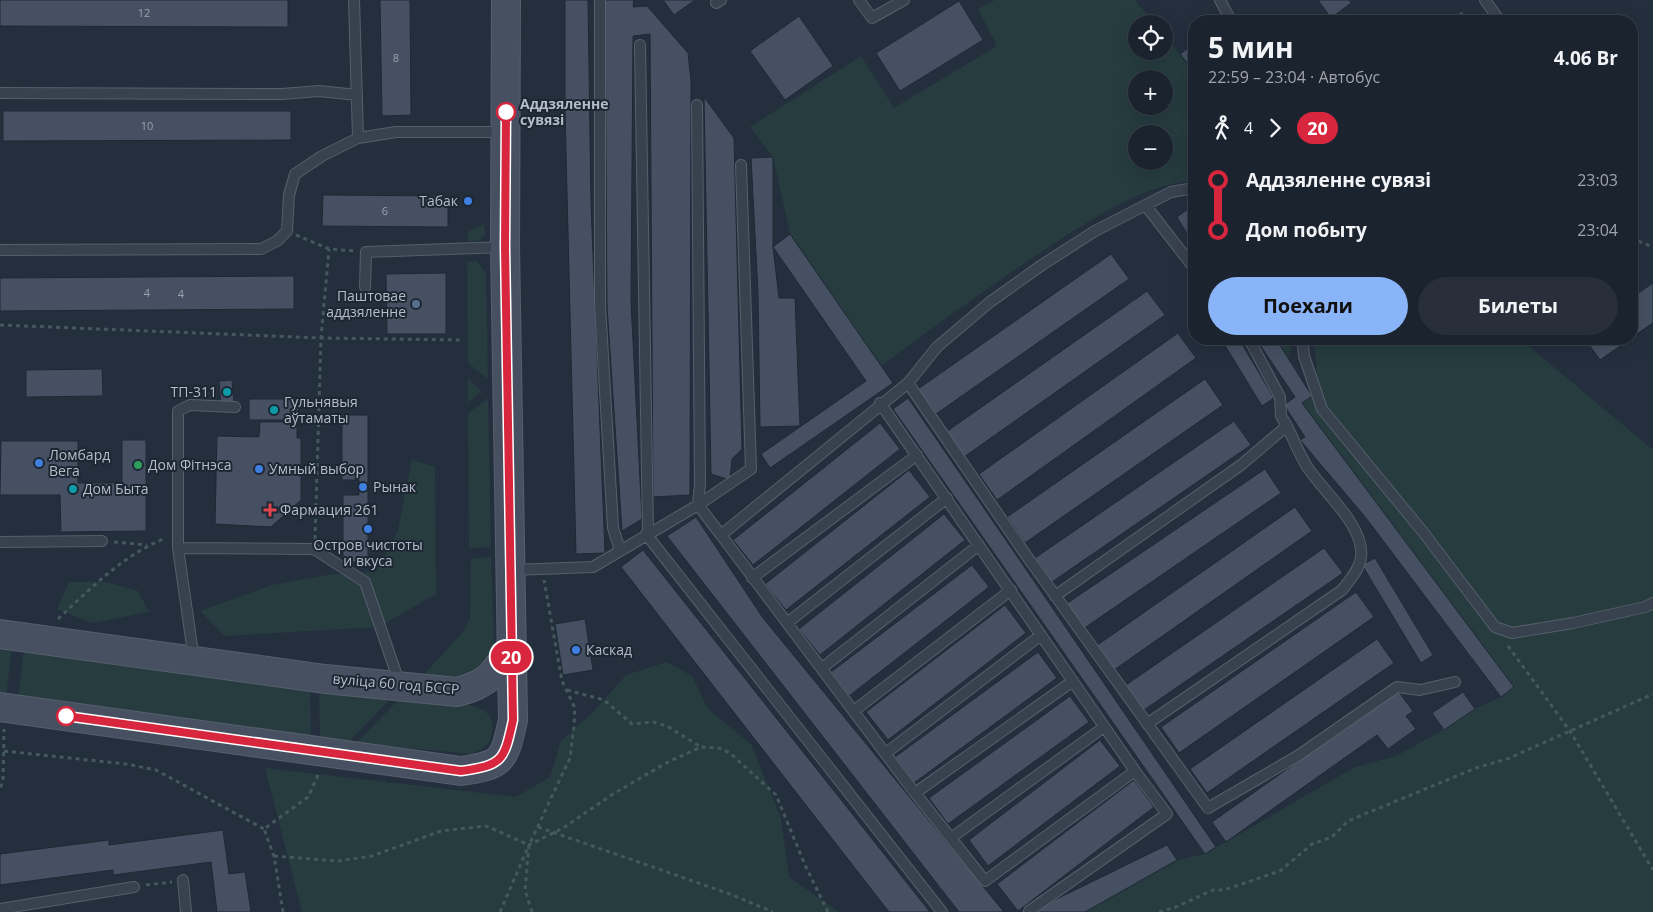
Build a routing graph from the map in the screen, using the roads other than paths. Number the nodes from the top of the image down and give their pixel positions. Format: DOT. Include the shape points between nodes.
graph roads {
  1 [pos="354,0"];
  2 [pos="506,0"];
  3 [pos="600,0"];
  4 [pos="859,0"];
  5 [pos="904,0"];
  6 [pos="1220,0"];
  7 [pos="1485,0"];
  8 [pos="1228,15"];
  9 [pos="1496,15"];
  10 [pos="640,45"];
  11 [pos="0,93"];
  12 [pos="357,95"];
  13 [pos="697,106"];
  14 [pos="506,132"];
  15 [pos="358,138"];
  16 [pos="741,165"];
  17 [pos="1188,189"];
  18 [pos="1146,206"];
  19 [pos="505,247"];
  20 [pos="0,250"];
  21 [pos="1188,260"];
  22 [pos="365,287"];
  23 [pos="1252,345"];
  24 [pos="1302,345"];
  25 [pos="908,383"];
  26 [pos="880,403"];
  27 [pos="235,408"];
  28 [pos="1287,426"];
  29 [pos="917,455"];
  30 [pos="948,498"];
  31 [pos="698,505"];
  32 [pos="647,534"];
  33 [pos="721,535"];
  34 [pos="102,541"];
  35 [pos="0,542"];
  36 [pos="979,545"];
  37 [pos="178,548"];
  38 [pos="620,550"];
  39 [pos="512,570"];
  40 [pos="752,578"];
  41 [pos="1011,590"];
  42 [pos="1055,596"];
  43 [pos="1653,602"];
  44 [pos="787,623"];
  45 [pos="0,634"];
  46 [pos="1041,635"];
  47 [pos="511,646"];
  48 [pos="194,661"];
  49 [pos="822,668"];
  50 [pos="396,673"];
  51 [pos="1073,681"];
  52 [pos="1455,682"];
  53 [pos="854,710"];
  54 [pos="2,718"];
  55 [pos="1147,724"];
  56 [pos="1104,726"];
  57 [pos="886,753"];
  58 [pos="1135,771"];
  59 [pos="915,793"];
  60 [pos="951,838"];
  61 [pos="182,880"];
  62 [pos="134,887"];
  63 [pos="0,909"];
  64 [pos="1029,911"];
  65 [pos="186,912"];
  66 [pos="942,912"];
  1 -- 12 [label="lane"];
  2 -- 14 [label="main road"];
  3 -- 38 [label="lane" via="600,305 613,528"];
  4 -- 5 [label="lane" via="872,18"];
  6 -- 8 [label="lane"];
  7 -- 9 [label="lane"];
  10 -- 32 [label="lane"];
  11 -- 12 [label="lane" via="282,94 319,91"];
  12 -- 15 [label="lane"];
  13 -- 31 [label="lane"];
  14 -- 15 [label="lane" via="396,132"];
  14 -- 19 [label="main road"];
  15 -- 20 [label="lane" via="295,174 289,194 287,231 277,241 261,249"];
  16 -- 31 [label="lane" via="751,469"];
  17 -- 18 [label="lane" via="1171,192"];
  18 -- 21 [label="lane"];
  18 -- 25 [label="lane" via="1095,231 990,302 937,347"];
  19 -- 22 [label="lane" via="366,252"];
  19 -- 39 [label="main road"];
  23 -- 28 [label="lane" via="1280,397 1281,416"];
  24 -- 43 [label="lane" via="1322,409 1495,627 1512,632 1537,629 1645,607"];
  25 -- 26 [label="lane"];
  25 -- 42 [label="lane"];
  26 -- 29 [label="lane"];
  26 -- 33 [label="lane"];
  27 -- 37 [label="lane" via="190,405 178,412"];
  28 -- 42 [label="lane" via="1241,465"];
  28 -- 55 [label="lane" via="1306,465 1357,536 1361,557 1352,578 1342,590"];
  29 -- 30 [label="lane"];
  29 -- 40 [label="lane"];
  30 -- 36 [label="lane"];
  30 -- 44 [label="lane"];
  31 -- 32 [label="lane"];
  31 -- 33 [label="lane"];
  32 -- 38 [label="lane"];
  32 -- 66 [label="lane"];
  33 -- 40 [label="lane"];
  34 -- 35 [label="lane"];
  36 -- 41 [label="lane"];
  36 -- 49 [label="lane"];
  37 -- 48 [label="lane"];
  37 -- 50 [label="lane" via="314,549 364,582"];
  38 -- 39 [label="lane" via="593,567"];
  39 -- 47 [label="main road"];
  40 -- 44 [label="lane"];
  41 -- 46 [label="lane"];
  41 -- 53 [label="lane"];
  42 -- 55 [label="lane"];
  44 -- 49 [label="lane"];
  45 -- 48 [label="main road, вуліца 60 год БССР"];
  46 -- 51 [label="lane"];
  46 -- 57 [label="lane"];
  47 -- 48 [label="main road, вуліца 60 год БССР" via="496,671 478,687 457,692"];
  47 -- 54 [label="main road" via="513,720 506,751 488,767 461,771"];
  49 -- 53 [label="lane"];
  51 -- 56 [label="lane"];
  51 -- 59 [label="lane"];
  52 -- 55 [label="lane" via="1420,690 1397,687 1299,755 1208,808"];
  53 -- 57 [label="lane"];
  56 -- 58 [label="lane"];
  56 -- 60 [label="lane"];
  57 -- 59 [label="lane"];
  58 -- 60 [label="lane" via="985,880"];
  58 -- 64 [label="lane" via="1167,814"];
  59 -- 60 [label="lane"];
  61 -- 65 [label="lane"];
  62 -- 63 [label="lane"];
}
